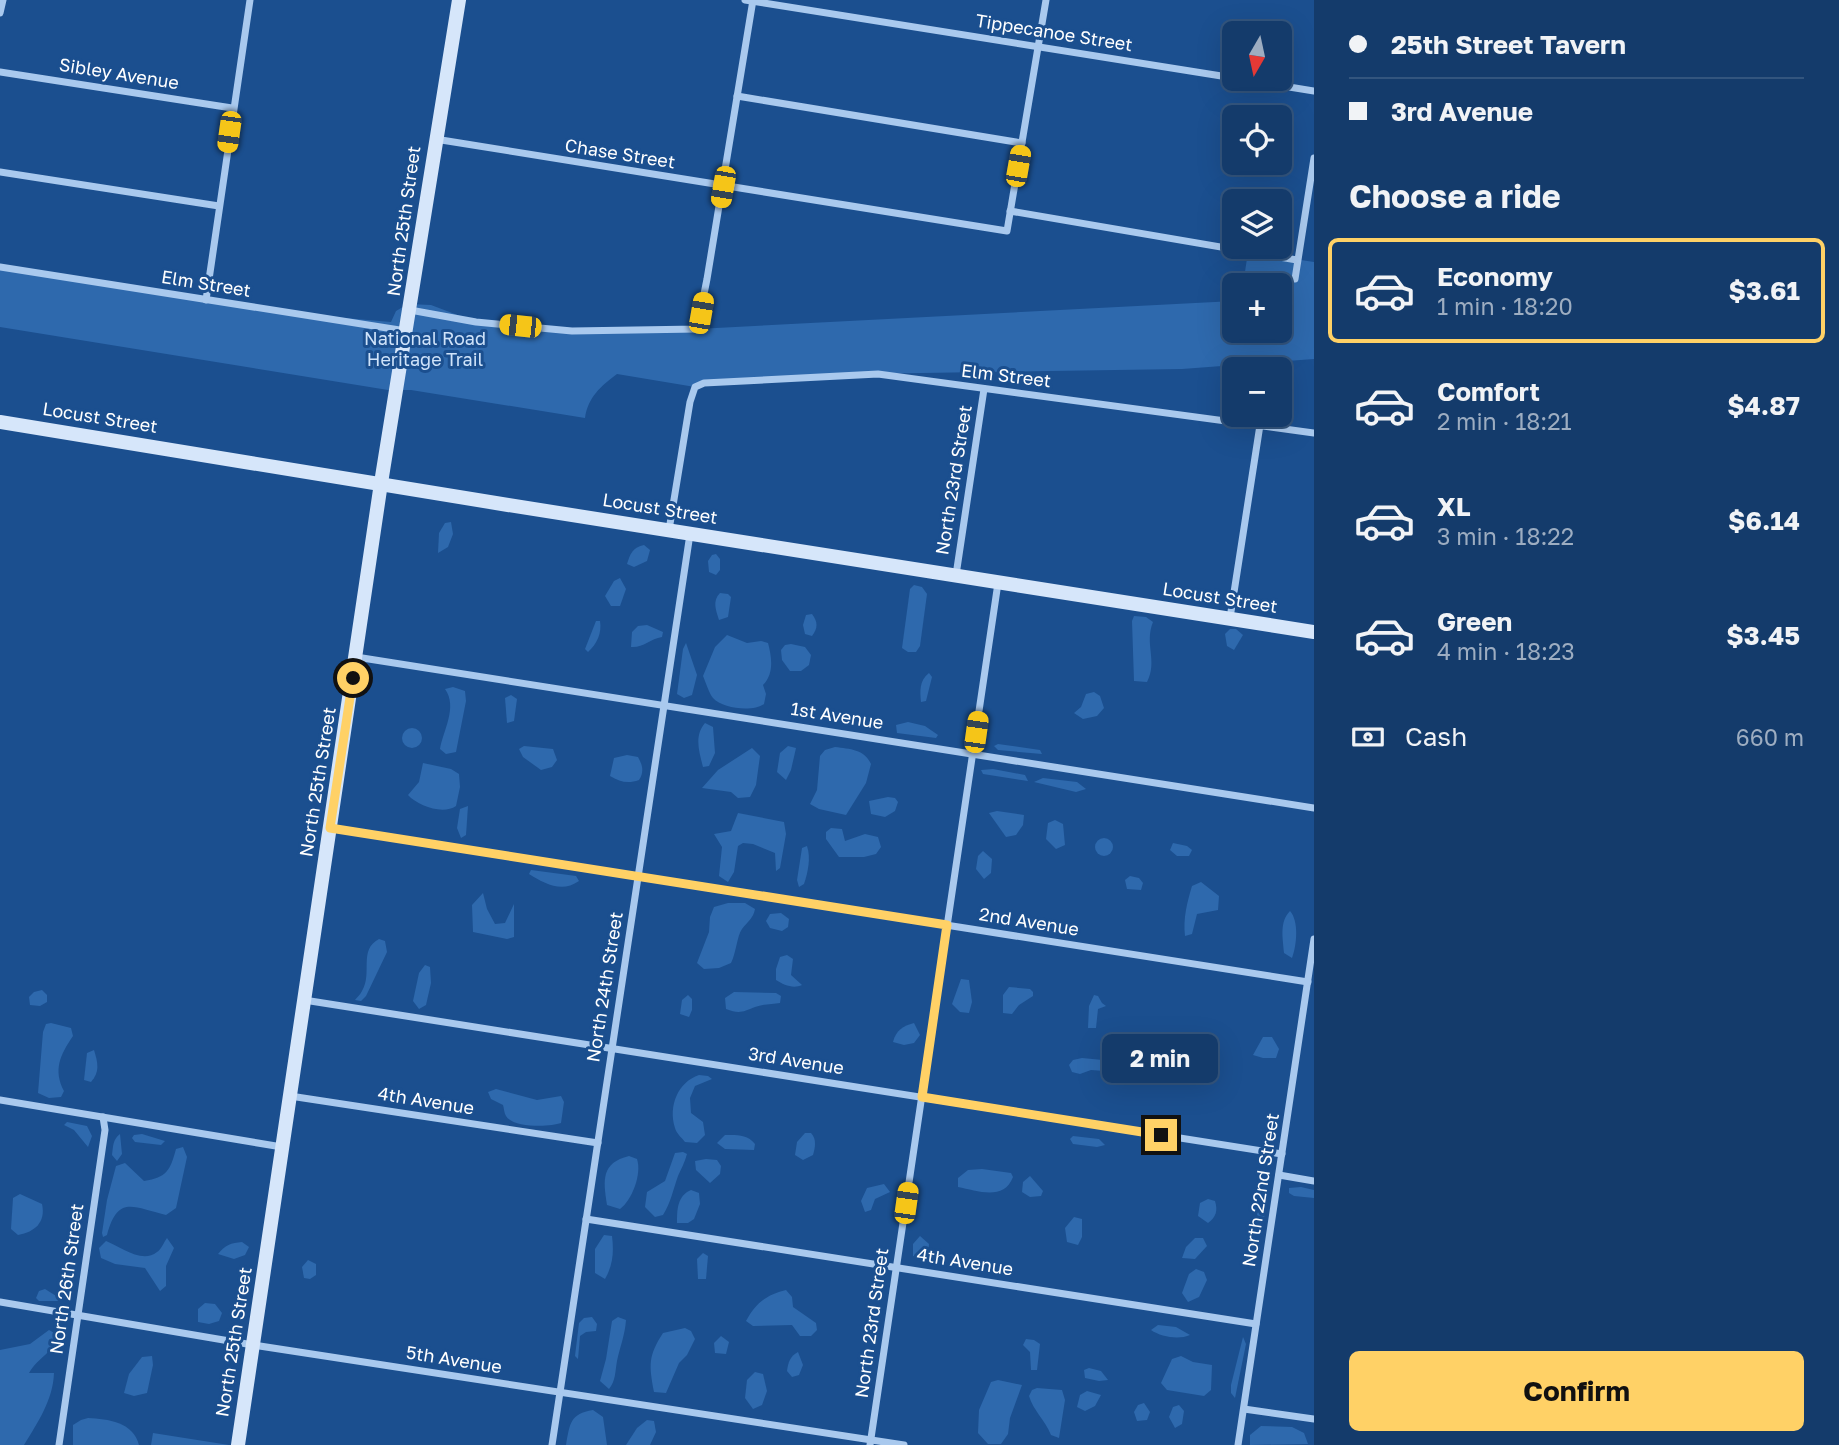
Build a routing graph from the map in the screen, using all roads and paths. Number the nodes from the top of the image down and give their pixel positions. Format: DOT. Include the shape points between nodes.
graph roads {
  1 [pos="2,0"];
  2 [pos="250,0"];
  3 [pos="458,0"];
  4 [pos="750,0"];
  5 [pos="1046,0"];
  6 [pos="0,13"];
  7 [pos="1039,46"];
  8 [pos="0,72"];
  9 [pos="1222,76"];
  10 [pos="1292,87"];
  11 [pos="1314,91"];
  12 [pos="737,96"];
  13 [pos="232,108"];
  14 [pos="435,139"];
  15 [pos="1022,143"];
  16 [pos="1314,158"];
  17 [pos="0,172"];
  18 [pos="723,187"];
  19 [pos="219,206"];
  20 [pos="1010,211"];
  21 [pos="1297,260"];
  22 [pos="0,267"];
  23 [pos="1295,279"];
  24 [pos="206,300"];
  25 [pos="410,310"];
  26 [pos="407,331"];
  27 [pos="984,389"];
  28 [pos="1222,420"];
  29 [pos="0,422"];
  30 [pos="1260,427"];
  31 [pos="1274,427"];
  32 [pos="1314,433"];
  33 [pos="381,483"];
  34 [pos="669,531"];
  35 [pos="690,534"];
  36 [pos="956,576"];
  37 [pos="998,582"];
  38 [pos="1230,619"];
  39 [pos="1314,632"];
  40 [pos="356,657"];
  41 [pos="664,705"];
  42 [pos="973,754"];
  43 [pos="1314,807"];
  44 [pos="330,828"];
  45 [pos="638,877"];
  46 [pos="947,925"];
  47 [pos="1314,939"];
  48 [pos="1308,982"];
  49 [pos="1310,996"];
  50 [pos="304,1000"];
  51 [pos="612,1048"];
  52 [pos="290,1096"];
  53 [pos="922,1097"];
  54 [pos="0,1100"];
  55 [pos="103,1117"];
  56 [pos="598,1143"];
  57 [pos="282,1147"];
  58 [pos="1282,1154"];
  59 [pos="1279,1175"];
  60 [pos="1314,1181"];
  61 [pos="586,1219"];
  62 [pos="896,1268"];
  63 [pos="0,1302"];
  64 [pos="78,1316"];
  65 [pos="1256,1324"];
  66 [pos="253,1345"];
  67 [pos="560,1392"];
  68 [pos="1244,1409"];
  69 [pos="1314,1419"];
  70 [pos="870,1442"];
  71 [pos="59,1445"];
  72 [pos="238,1445"];
  73 [pos="552,1445"];
  74 [pos="904,1445"];
  75 [pos="1238,1445"];
  1 -- 6 [label="street"];
  2 -- 13 [label="street"];
  3 -- 14 [label="street, North 25th Street"];
  4 -- 7 [label="street, Tippecanoe Street"];
  4 -- 12 [label="street"];
  5 -- 7 [label="street"];
  7 -- 9 [label="street, Tippecanoe Street"];
  7 -- 15 [label="street"];
  8 -- 13 [label="street, Sibley Avenue"];
  10 -- 11 [label="street"];
  12 -- 15 [label="street"];
  12 -- 18 [label="street"];
  13 -- 19 [label="street"];
  14 -- 18 [label="street, Chase Street"];
  14 -- 25 [label="street, North 25th Street"];
  15 -- 20 [label="street"];
  16 -- 21 [label="street"];
  17 -- 19 [label="street"];
  18 -- 20 [label="street, Chase Street" via="1007,231"];
  18 -- 25 [label="street" via="697,328 572,331"];
  19 -- 24 [label="street"];
  20 -- 21 [label="street"];
  21 -- 23 [label="street"];
  22 -- 24 [label="street, Elm Street"];
  24 -- 26 [label="street, Elm Street"];
  25 -- 26 [label="street, North 25th Street"];
  26 -- 33 [label="street, North 25th Street"];
  27 -- 28 [label="street, Elm Street"];
  27 -- 34 [label="street, Elm Street" via="878,374 695,387"];
  27 -- 36 [label="street, North 23rd Street"];
  29 -- 33 [label="street, Locust Street"];
  30 -- 38 [label="street"];
  31 -- 32 [label="street, Elm Street"];
  33 -- 34 [label="street, Locust Street"];
  33 -- 40 [label="street, North 25th Street"];
  34 -- 35 [label="street, Locust Street"];
  35 -- 36 [label="street, Locust Street"];
  35 -- 41 [label="street, North 24th Street"];
  36 -- 37 [label="street, Locust Street"];
  37 -- 38 [label="street, Locust Street"];
  37 -- 42 [label="street, North 23rd Street"];
  38 -- 39 [label="street, Locust Street"];
  40 -- 41 [label="street, 1st Avenue"];
  40 -- 44 [label="street, North 25th Street"];
  41 -- 42 [label="street, 1st Avenue"];
  41 -- 45 [label="street, North 24th Street"];
  42 -- 43 [label="street, 1st Avenue"];
  42 -- 46 [label="street, North 23rd Street"];
  44 -- 45 [label="street, 2nd Avenue"];
  44 -- 50 [label="street, North 25th Street"];
  45 -- 46 [label="street, 2nd Avenue"];
  45 -- 51 [label="street, North 24th Street"];
  46 -- 48 [label="street, 2nd Avenue"];
  46 -- 53 [label="street, North 23rd Street"];
  47 -- 48 [label="street, North 22nd Street"];
  48 -- 49 [label="street, North 22nd Street"];
  49 -- 58 [label="street, North 22nd Street"];
  50 -- 51 [label="street, 3rd Avenue"];
  50 -- 52 [label="street, North 25th Street"];
  51 -- 53 [label="street, 3rd Avenue"];
  51 -- 56 [label="street, North 24th Street"];
  52 -- 56 [label="street, 4th Avenue"];
  52 -- 57 [label="street, North 25th Street"];
  53 -- 58 [label="street, 3rd Avenue"];
  53 -- 62 [label="street, North 23rd Street"];
  54 -- 55 [label="street"];
  55 -- 57 [label="street"];
  55 -- 64 [label="street, North 26th Street" via="105,1130"];
  56 -- 61 [label="street, North 24th Street"];
  57 -- 66 [label="street, North 25th Street"];
  58 -- 59 [label="street, North 22nd Street"];
  59 -- 60 [label="street"];
  59 -- 65 [label="street, North 22nd Street"];
  61 -- 62 [label="street, 4th Avenue"];
  61 -- 67 [label="street, North 24th Street"];
  62 -- 65 [label="street, 4th Avenue"];
  62 -- 70 [label="street, North 23rd Street"];
  63 -- 64 [label="street, 5th Avenue"];
  64 -- 66 [label="street, 5th Avenue"];
  64 -- 71 [label="street, North 26th Street"];
  65 -- 68 [label="street, North 22nd Street"];
  66 -- 67 [label="street, 5th Avenue"];
  66 -- 72 [label="street, North 25th Street"];
  67 -- 70 [label="street, 5th Avenue"];
  67 -- 73 [label="street, North 24th Street"];
  68 -- 69 [label="street"];
  68 -- 75 [label="street, North 22nd Street"];
  70 -- 74 [label="street, 5th Avenue"];
}
